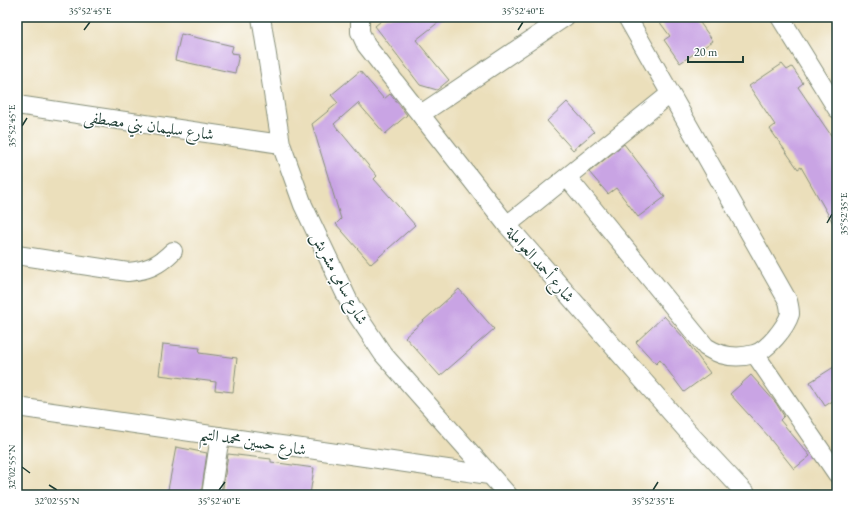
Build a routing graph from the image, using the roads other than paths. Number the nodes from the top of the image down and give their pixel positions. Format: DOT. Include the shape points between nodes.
graph roads {
  1 [pos="261,17"];
  2 [pos="360,17"];
  3 [pos="565,17"];
  4 [pos="627,17"];
  5 [pos="780,17"];
  6 [pos="670,94"];
  7 [pos="17,105"];
  8 [pos="837,109"];
  9 [pos="421,114"];
  10 [pos="281,144"];
  11 [pos="567,177"];
  12 [pos="507,226"];
  13 [pos="173,251"];
  14 [pos="17,255"];
  15 [pos="756,354"];
  16 [pos="17,407"];
  17 [pos="220,436"];
  18 [pos="837,474"];
  19 [pos="489,475"];
  20 [pos="211,495"];
  21 [pos="508,495"];
  22 [pos="747,495"];
  1 -- 10 [label="street, شارع سامي مشربش"];
  2 -- 9 [label="street, شارع أحمد العواملة" via="360,32 366,45"];
  3 -- 9 [label="street"];
  4 -- 6 [label="street"];
  5 -- 8 [label="street"];
  6 -- 11 [label="street"];
  6 -- 15 [label="street" via="788,301 790,312 786,324 775,339"];
  7 -- 10 [label="street, شارع سليمان بني مصطفى"];
  9 -- 12 [label="street, شارع أحمد العواملة"];
  10 -- 19 [label="street, شارع سامي مشربش" via="303,205 351,306 383,354"];
  11 -- 12 [label="street"];
  11 -- 15 [label="street" via="706,347 714,353 726,356"];
  12 -- 22 [label="street, شارع أحمد العواملة" via="688,433"];
  13 -- 14 [label="street" via="165,260 146,270 128,272"];
  15 -- 18 [label="street"];
  16 -- 17 [label="street, شارع حسين محمد التيم"];
  17 -- 19 [label="street, شارع حسين محمد التيم"];
  17 -- 20 [label="street"];
  19 -- 21 [label="street, شارع سامي مشربش"];
}
